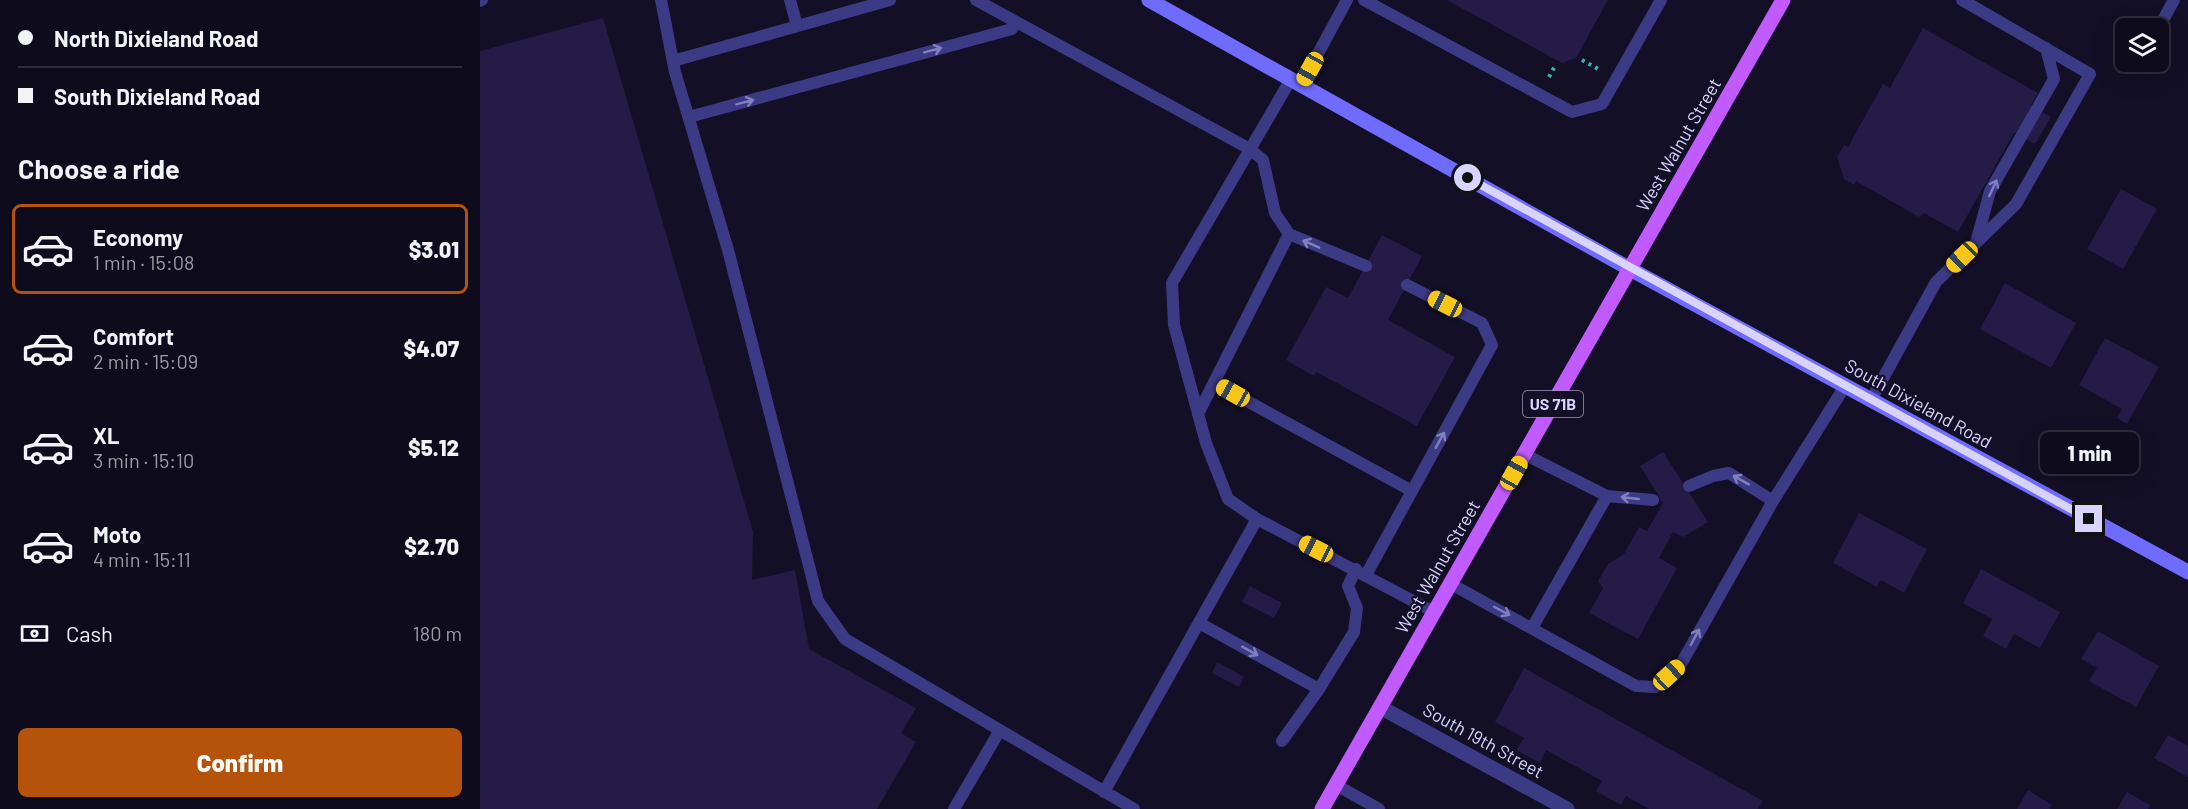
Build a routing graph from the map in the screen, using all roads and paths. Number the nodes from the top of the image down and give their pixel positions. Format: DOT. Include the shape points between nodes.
graph roads {
  1 [pos="661,0"];
  2 [pos="790,0"];
  3 [pos="890,0"];
  4 [pos="976,0"];
  5 [pos="1149,0"];
  6 [pos="1347,0"];
  7 [pos="1364,0"];
  8 [pos="1661,0"];
  9 [pos="1962,0"];
  10 [pos="2174,0"];
  11 [pos="1777,2"];
  12 [pos="1168,5"];
  13 [pos="2164,18"];
  14 [pos="1014,23"];
  15 [pos="797,26"];
  16 [pos="2046,48"];
  17 [pos="1582,60"];
  18 [pos="673,61"];
  19 [pos="1556,64"];
  20 [pos="1603,72"];
  21 [pos="1296,82"];
  22 [pos="1545,83"];
  23 [pos="688,117"];
  24 [pos="1250,149"];
  25 [pos="1289,234"];
  26 [pos="1975,244"];
  27 [pos="1366,266"];
  28 [pos="1630,269"];
  29 [pos="1407,285"];
  30 [pos="1214,383"];
  31 [pos="1845,386"];
  32 [pos="1871,400"];
  33 [pos="1198,414"];
  34 [pos="1524,454"];
  35 [pos="1689,486"];
  36 [pos="1412,491"];
  37 [pos="1607,496"];
  38 [pos="1653,500"];
  39 [pos="1773,501"];
  40 [pos="1257,519"];
  41 [pos="1361,572"];
  42 [pos="2188,573"];
  43 [pos="1450,584"];
  44 [pos="1434,612"];
  45 [pos="1199,623"];
  46 [pos="1532,628"];
  47 [pos="1319,689"];
  48 [pos="1380,706"];
  49 [pos="1000,730"];
  50 [pos="1282,741"];
  51 [pos="1336,784"];
  52 [pos="1104,792"];
  53 [pos="954,809"];
  54 [pos="1134,809"];
  55 [pos="1322,809"];
  56 [pos="1379,809"];
  57 [pos="1567,809"];
  1 -- 18 [label="lane"];
  2 -- 15 [label="lane"];
  3 -- 15 [label="lane"];
  4 -- 14 [label="lane"];
  5 -- 12 [label="main road, South Dixieland Road"];
  6 -- 21 [label="lane"];
  7 -- 8 [label="lane" via="1572,112 1602,104"];
  9 -- 16 [label="lane"];
  10 -- 13 [label="lane"];
  11 -- 28 [label="main road, West Walnut Street / US 71B"];
  12 -- 21 [label="main road, South Dixieland Road"];
  23 -- 14 [label="lane, one-way" via="1012,29"];
  14 -- 24 [label="lane"];
  15 -- 18 [label="lane"];
  26 -- 16 [label="lane, one-way" via="1990,191 2054,79"];
  16 -- 26 [label="lane" via="2090,74 2016,204"];
  17 -- 20 [label="path"];
  18 -- 23 [label="lane"];
  19 -- 22 [label="path"];
  21 -- 24 [label="lane"];
  21 -- 28 [label="main road, South Dixieland Road"];
  23 -- 49 [label="lane" via="728,250 818,601 845,639"];
  24 -- 25 [label="lane" via="1263,160 1275,213"];
  24 -- 33 [label="lane" via="1172,283 1174,325"];
  27 -- 25 [label="lane, one-way"];
  25 -- 30 [label="lane"];
  26 -- 32 [label="lane" via="1936,282"];
  28 -- 31 [label="main road, South Dixieland Road"];
  28 -- 34 [label="main road, West Walnut Street / US 71B"];
  36 -- 29 [label="lane, one-way" via="1492,345 1482,322"];
  30 -- 33 [label="lane"];
  30 -- 36 [label="lane"];
  31 -- 32 [label="main road, South Dixieland Road"];
  31 -- 39 [label="lane"];
  32 -- 42 [label="main road, South Dixieland Road"];
  33 -- 40 [label="lane" via="1228,499"];
  34 -- 37 [label="lane"];
  34 -- 43 [label="main road, West Walnut Street / US 71B"];
  39 -- 35 [label="lane, one-way" via="1729,473"];
  36 -- 41 [label="lane"];
  38 -- 37 [label="lane, one-way"];
  37 -- 46 [label="lane"];
  46 -- 39 [label="lane, one-way" via="1636,686 1656,687 1681,664"];
  40 -- 41 [label="lane"];
  40 -- 45 [label="lane"];
  41 -- 44 [label="lane"];
  41 -- 47 [label="lane" via="1348,586 1357,608 1354,632"];
  43 -- 44 [label="main road, West Walnut Street / US 71B"];
  43 -- 46 [label="lane, one-way"];
  44 -- 48 [label="main road, West Walnut Street / US 71B"];
  45 -- 47 [label="lane, one-way"];
  45 -- 52 [label="lane"];
  47 -- 50 [label="lane"];
  48 -- 51 [label="main road, West Walnut Street / US 71B"];
  48 -- 57 [label="street, South 19th Street"];
  49 -- 52 [label="lane"];
  49 -- 53 [label="lane"];
  51 -- 55 [label="main road, West Walnut Street / US 71B"];
  51 -- 56 [label="lane"];
  52 -- 54 [label="lane"];
}
